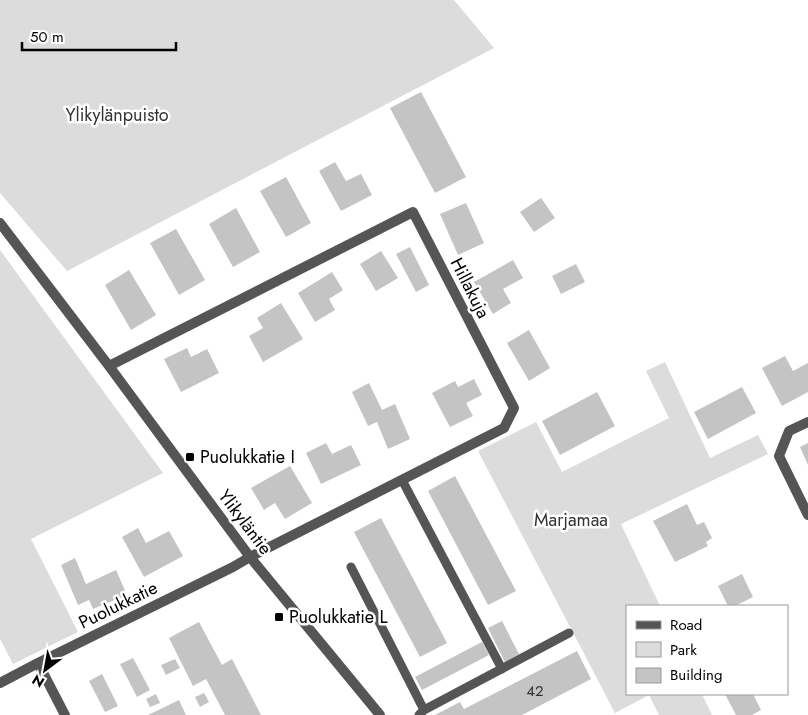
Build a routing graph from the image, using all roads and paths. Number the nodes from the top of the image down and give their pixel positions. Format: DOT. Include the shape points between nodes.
graph roads {
  1 [pos="0,223"];
  2 [pos="109,366"];
  3 [pos="808,422"];
  4 [pos="402,480"];
  5 [pos="808,516"];
  6 [pos="250,557"];
  7 [pos="351,566"];
  8 [pos="569,633"];
  9 [pos="38,663"];
  10 [pos="502,669"];
  11 [pos="0,683"];
  12 [pos="421,712"];
  13 [pos="65,715"];
  14 [pos="380,715"];
  1 -- 2 [label="street, Ylikyläntie"];
  2 -- 4 [label="street, Hillakuja" via="413,212 514,408 504,428"];
  2 -- 6 [label="street, Ylikyläntie"];
  3 -- 5 [label="street" via="789,431 779,456"];
  4 -- 6 [label="street, Hillakuja"];
  4 -- 10 [label="lane"];
  6 -- 9 [label="street, Puolukkatie"];
  6 -- 14 [label="street, Ylikyläntie"];
  7 -- 12 [label="lane"];
  8 -- 10 [label="lane"];
  9 -- 11 [label="street, Puolukkatie"];
  9 -- 13 [label="street"];
  10 -- 12 [label="lane"];
}
